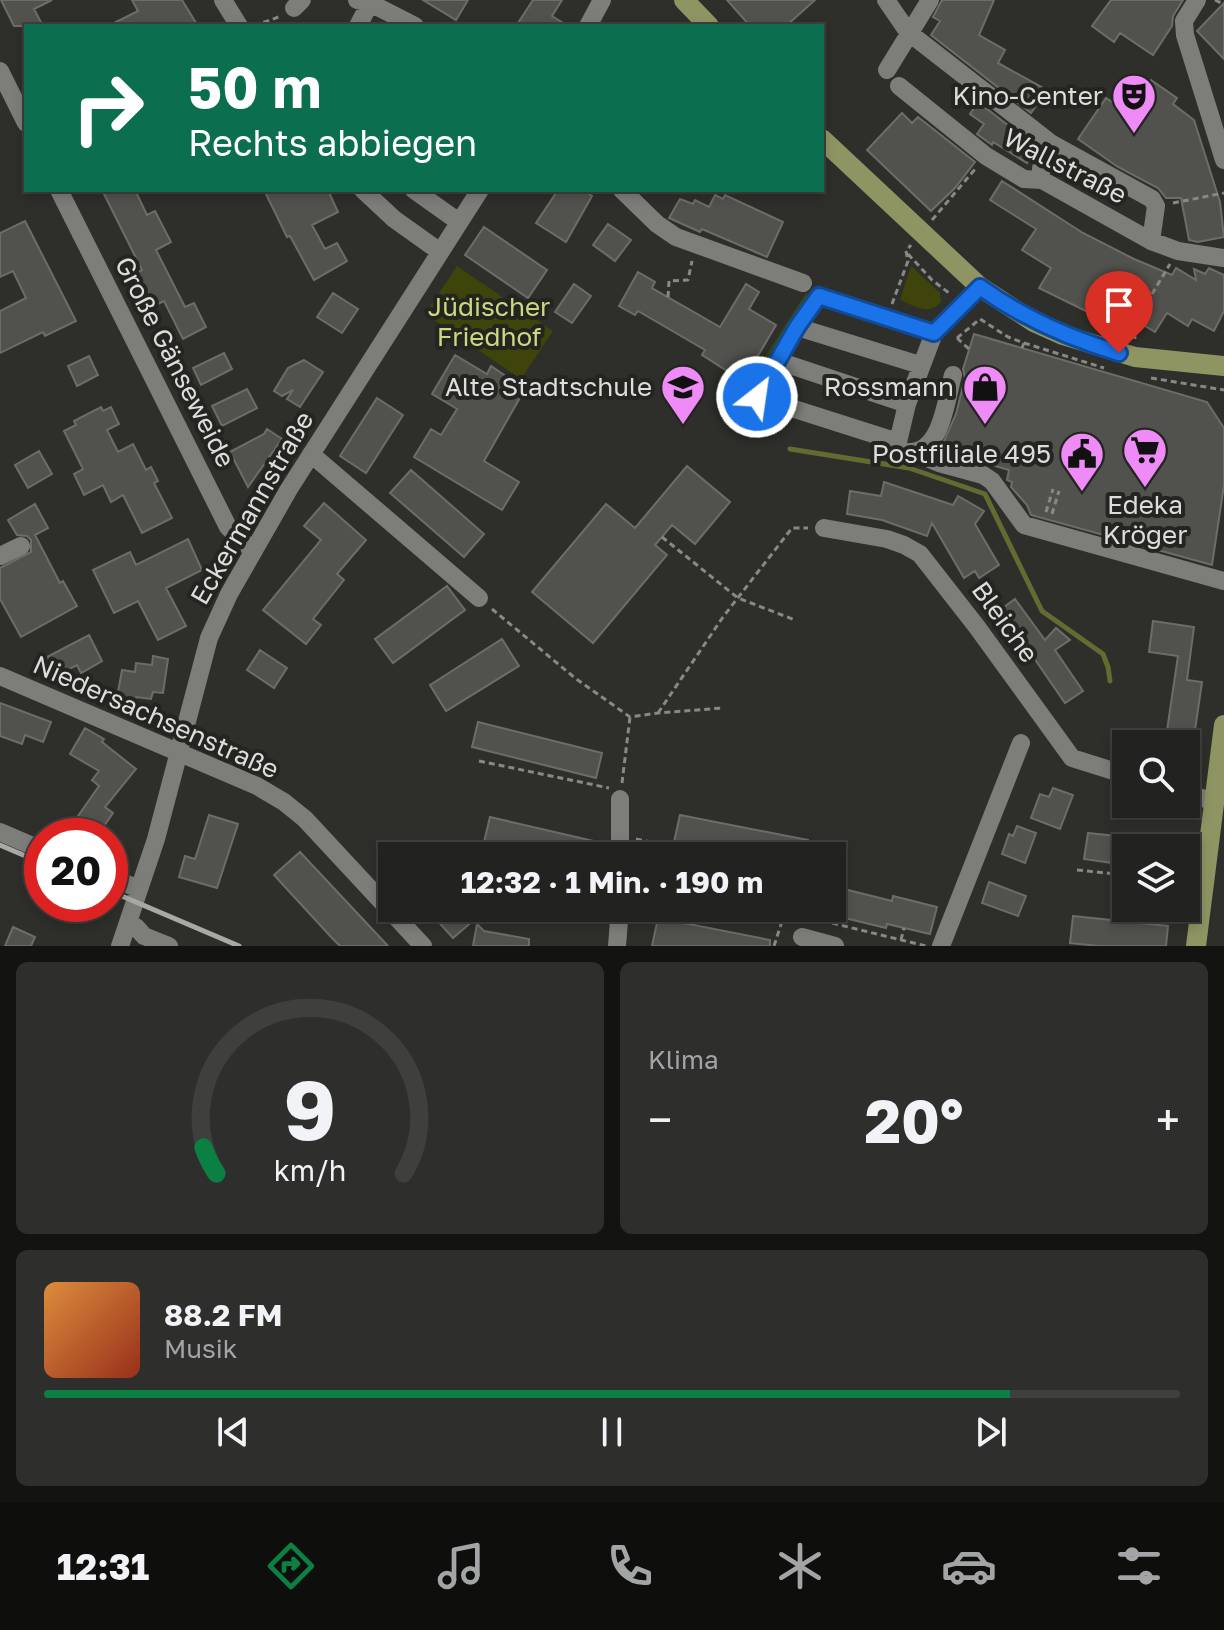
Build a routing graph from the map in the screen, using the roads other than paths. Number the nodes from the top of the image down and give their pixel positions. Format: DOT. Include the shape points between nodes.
graph roads {
  1 [pos="223,0"];
  2 [pos="602,0"];
  3 [pos="684,0"];
  4 [pos="886,0"];
  5 [pos="930,0"];
  6 [pos="1197,0"];
  7 [pos="376,3"];
  8 [pos="238,24"];
  9 [pos="360,24"];
  10 [pos="412,24"];
  11 [pos="589,24"];
  12 [pos="707,24"];
  13 [pos="908,32"];
  14 [pos="887,70"];
  15 [pos="0,71"];
  16 [pos="899,86"];
  17 [pos="24,119"];
  18 [pos="824,141"];
  19 [pos="1052,144"];
  20 [pos="1224,160"];
  21 [pos="1042,180"];
  22 [pos="60,192"];
  23 [pos="365,192"];
  24 [pos="417,192"];
  25 [pos="479,192"];
  26 [pos="624,192"];
  27 [pos="459,222"];
  28 [pos="1151,241"];
  29 [pos="439,251"];
  30 [pos="1224,258"];
  31 [pos="803,283"];
  32 [pos="980,287"];
  33 [pos="797,327"];
  34 [pos="934,333"];
  35 [pos="778,361"];
  36 [pos="920,365"];
  37 [pos="1224,366"];
  38 [pos="953,375"];
  39 [pos="907,404"];
  40 [pos="898,442"];
  41 [pos="915,453"];
  42 [pos="311,454"];
  43 [pos="824,528"];
  44 [pos="21,546"];
  45 [pos="253,551"];
  46 [pos="0,556"];
  47 [pos="1224,581"];
  48 [pos="479,598"];
  49 [pos="0,676"];
  50 [pos="1224,725"];
  51 [pos="1021,743"];
  52 [pos="180,754"];
  53 [pos="1112,771"];
  54 [pos="1200,797"];
  55 [pos="620,799"];
  56 [pos="1215,802"];
  57 [pos="0,832"];
  58 [pos="24,842"];
  59 [pos="621,842"];
  60 [pos="1217,844"];
  61 [pos="128,884"];
  62 [pos="139,889"];
  63 [pos="619,922"];
  64 [pos="802,937"];
  65 [pos="123,938"];
  66 [pos="169,946"];
  67 [pos="423,946"];
  68 [pos="617,946"];
  69 [pos="835,946"];
  70 [pos="941,946"];
  71 [pos="1196,946"];
  1 -- 8 [label="street"];
  2 -- 11 [label="street"];
  3 -- 12 [label="main road"];
  4 -- 13 [label="street"];
  5 -- 13 [label="street"];
  6 -- 20 [label="street" via="1184,21 1185,35"];
  7 -- 9 [label="street"];
  7 -- 10 [label="street"];
  13 -- 14 [label="street"];
  13 -- 19 [label="street"];
  15 -- 17 [label="street"];
  16 -- 21 [label="street, Wallstraße" via="986,156 1024,179"];
  18 -- 32 [label="main road"];
  19 -- 21 [label="street" via="1041,163"];
  19 -- 28 [label="street" via="1152,199 1156,206"];
  21 -- 28 [label="street, Wallstraße"];
  22 -- 45 [label="street, Große Gänseweide" via="228,527"];
  23 -- 29 [label="street"];
  24 -- 27 [label="street"];
  25 -- 27 [label="street, Eckermannstraße"];
  26 -- 31 [label="street" via="657,224 696,246"];
  27 -- 29 [label="street, Eckermannstraße"];
  28 -- 30 [label="street, Wallstraße"];
  29 -- 42 [label="street, Eckermannstraße"];
  32 -- 34 [label="street"];
  32 -- 37 [label="main road" via="1063,335 1135,357"];
  33 -- 34 [label="street" via="819,296"];
  33 -- 35 [label="street"];
  33 -- 36 [label="street"];
  34 -- 36 [label="street"];
  35 -- 39 [label="street"];
  35 -- 40 [label="street" via="757,397"];
  36 -- 39 [label="street"];
  38 -- 41 [label="street" via="936,433 930,445"];
  39 -- 40 [label="street"];
  40 -- 41 [label="street" via="903,450"];
  41 -- 47 [label="street" via="983,475 1024,525"];
  42 -- 45 [label="street, Eckermannstraße"];
  42 -- 48 [label="street"];
  43 -- 53 [label="street, Bleiche" via="887,539 920,554 1072,758"];
  44 -- 46 [label="street"];
  45 -- 52 [label="street, Eckermannstraße" via="209,638"];
  49 -- 52 [label="street, Niedersachsenstraße"];
  50 -- 56 [label="main road"];
  51 -- 70 [label="street"];
  52 -- 62 [label="street, Eckermannstraße"];
  52 -- 67 [label="street, Niedersachsenstraße" via="284,802"];
  54 -- 56 [label="street"];
  55 -- 59 [label="street"];
  56 -- 60 [label="main road"];
  57 -- 58 [label="street"];
  60 -- 71 [label="main road"];
  61 -- 62 [label="street"];
  62 -- 65 [label="street, Eckermannstraße"];
  63 -- 68 [label="street"];
  64 -- 69 [label="street"];
  65 -- 66 [label="street" via="136,927"];
}
